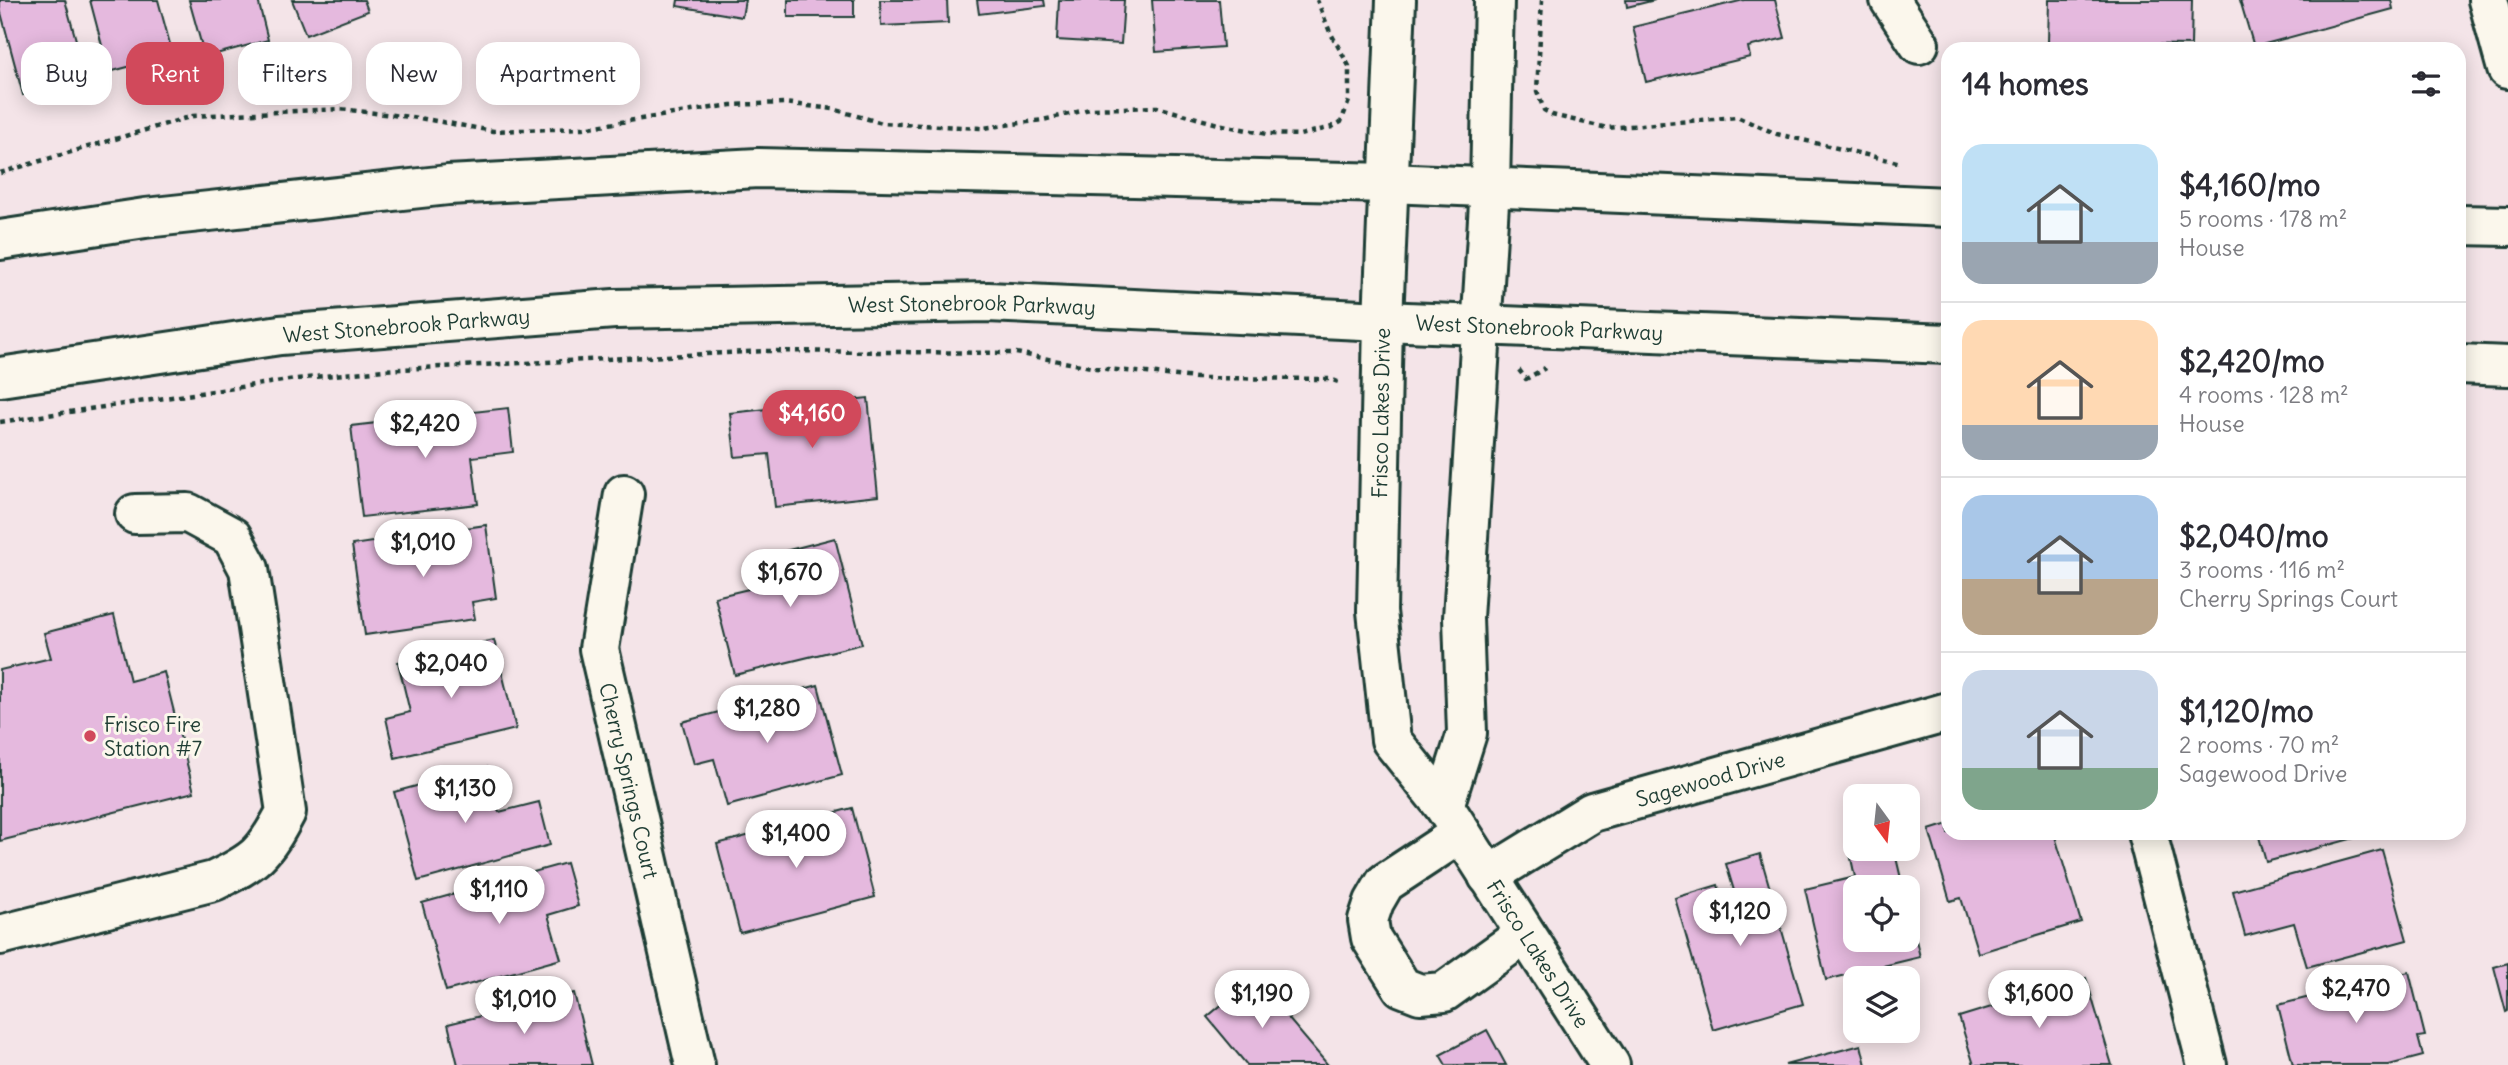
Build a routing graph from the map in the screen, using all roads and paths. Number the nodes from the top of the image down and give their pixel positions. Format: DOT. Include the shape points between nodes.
graph roads {
  1 [pos="1317,0"];
  2 [pos="1396,0"];
  3 [pos="1494,0"];
  4 [pos="1542,0"];
  5 [pos="1890,0"];
  6 [pos="2488,0"];
  7 [pos="1919,44"];
  8 [pos="2507,69"];
  9 [pos="1912,166"];
  10 [pos="0,173"];
  11 [pos="1389,183"];
  12 [pos="1490,187"];
  13 [pos="1941,207"];
  14 [pos="2466,225"];
  15 [pos="2508,226"];
  16 [pos="0,240"];
  17 [pos="1383,321"];
  18 [pos="1482,325"];
  19 [pos="1941,344"];
  20 [pos="2466,364"];
  21 [pos="2508,366"];
  22 [pos="0,377"];
  23 [pos="1338,382"];
  24 [pos="0,422"];
  25 [pos="624,494"];
  26 [pos="135,514"];
  27 [pos="1941,714"];
  28 [pos="1453,819"];
  29 [pos="2149,840"];
  30 [pos="1488,877"];
  31 [pos="1525,934"];
  32 [pos="0,935"];
  33 [pos="695,1065"];
  34 [pos="1610,1065"];
  35 [pos="2207,1065"];
  1 -- 10 [label="path" via="1349,66 1349,101 1341,122 1300,135 1267,134 1157,107 1090,109 983,128 882,122 833,109 783,103 731,105 583,128 493,131 340,109 193,116"];
  2 -- 11 [label="street, Frisco Lakes Drive"];
  3 -- 12 [label="street"];
  4 -- 9 [label="path" via="1537,91 1544,110 1552,115 1607,128 1737,117 1777,134"];
  5 -- 7 [label="street"];
  6 -- 8 [label="street"];
  11 -- 12 [label="street"];
  11 -- 16 [label="street" via="758,168 448,185 145,218"];
  11 -- 17 [label="street, Frisco Lakes Drive"];
  12 -- 13 [label="street"];
  12 -- 18 [label="street"];
  14 -- 15 [label="street"];
  17 -- 18 [label="street, West Stonebrook Parkway"];
  17 -- 22 [label="street, West Stonebrook Parkway" via="988,302 614,309 280,335"];
  17 -- 28 [label="street, Frisco Lakes Drive" via="1377,611 1391,740"];
  18 -- 19 [label="street, West Stonebrook Parkway"];
  18 -- 28 [label="street" via="1463,618 1467,733"];
  20 -- 21 [label="street"];
  23 -- 24 [label="path" via="1096,368 1016,353 765,351 383,370"];
  25 -- 33 [label="street, Cherry Springs Court" via="599,649"];
  26 -- 32 [label="street" via="188,513 232,537 249,569 286,813 268,846 244,867 214,881"];
  27 -- 30 [label="street, Sagewood Drive" via="1592,812"];
  28 -- 30 [label="street, Frisco Lakes Drive"];
  28 -- 31 [label="street" via="1385,883 1368,920 1371,938 1402,987 1420,994 1444,992"];
  29 -- 35 [label="street"];
  30 -- 31 [label="street, Frisco Lakes Drive"];
  31 -- 34 [label="street, Frisco Lakes Drive"];
}
